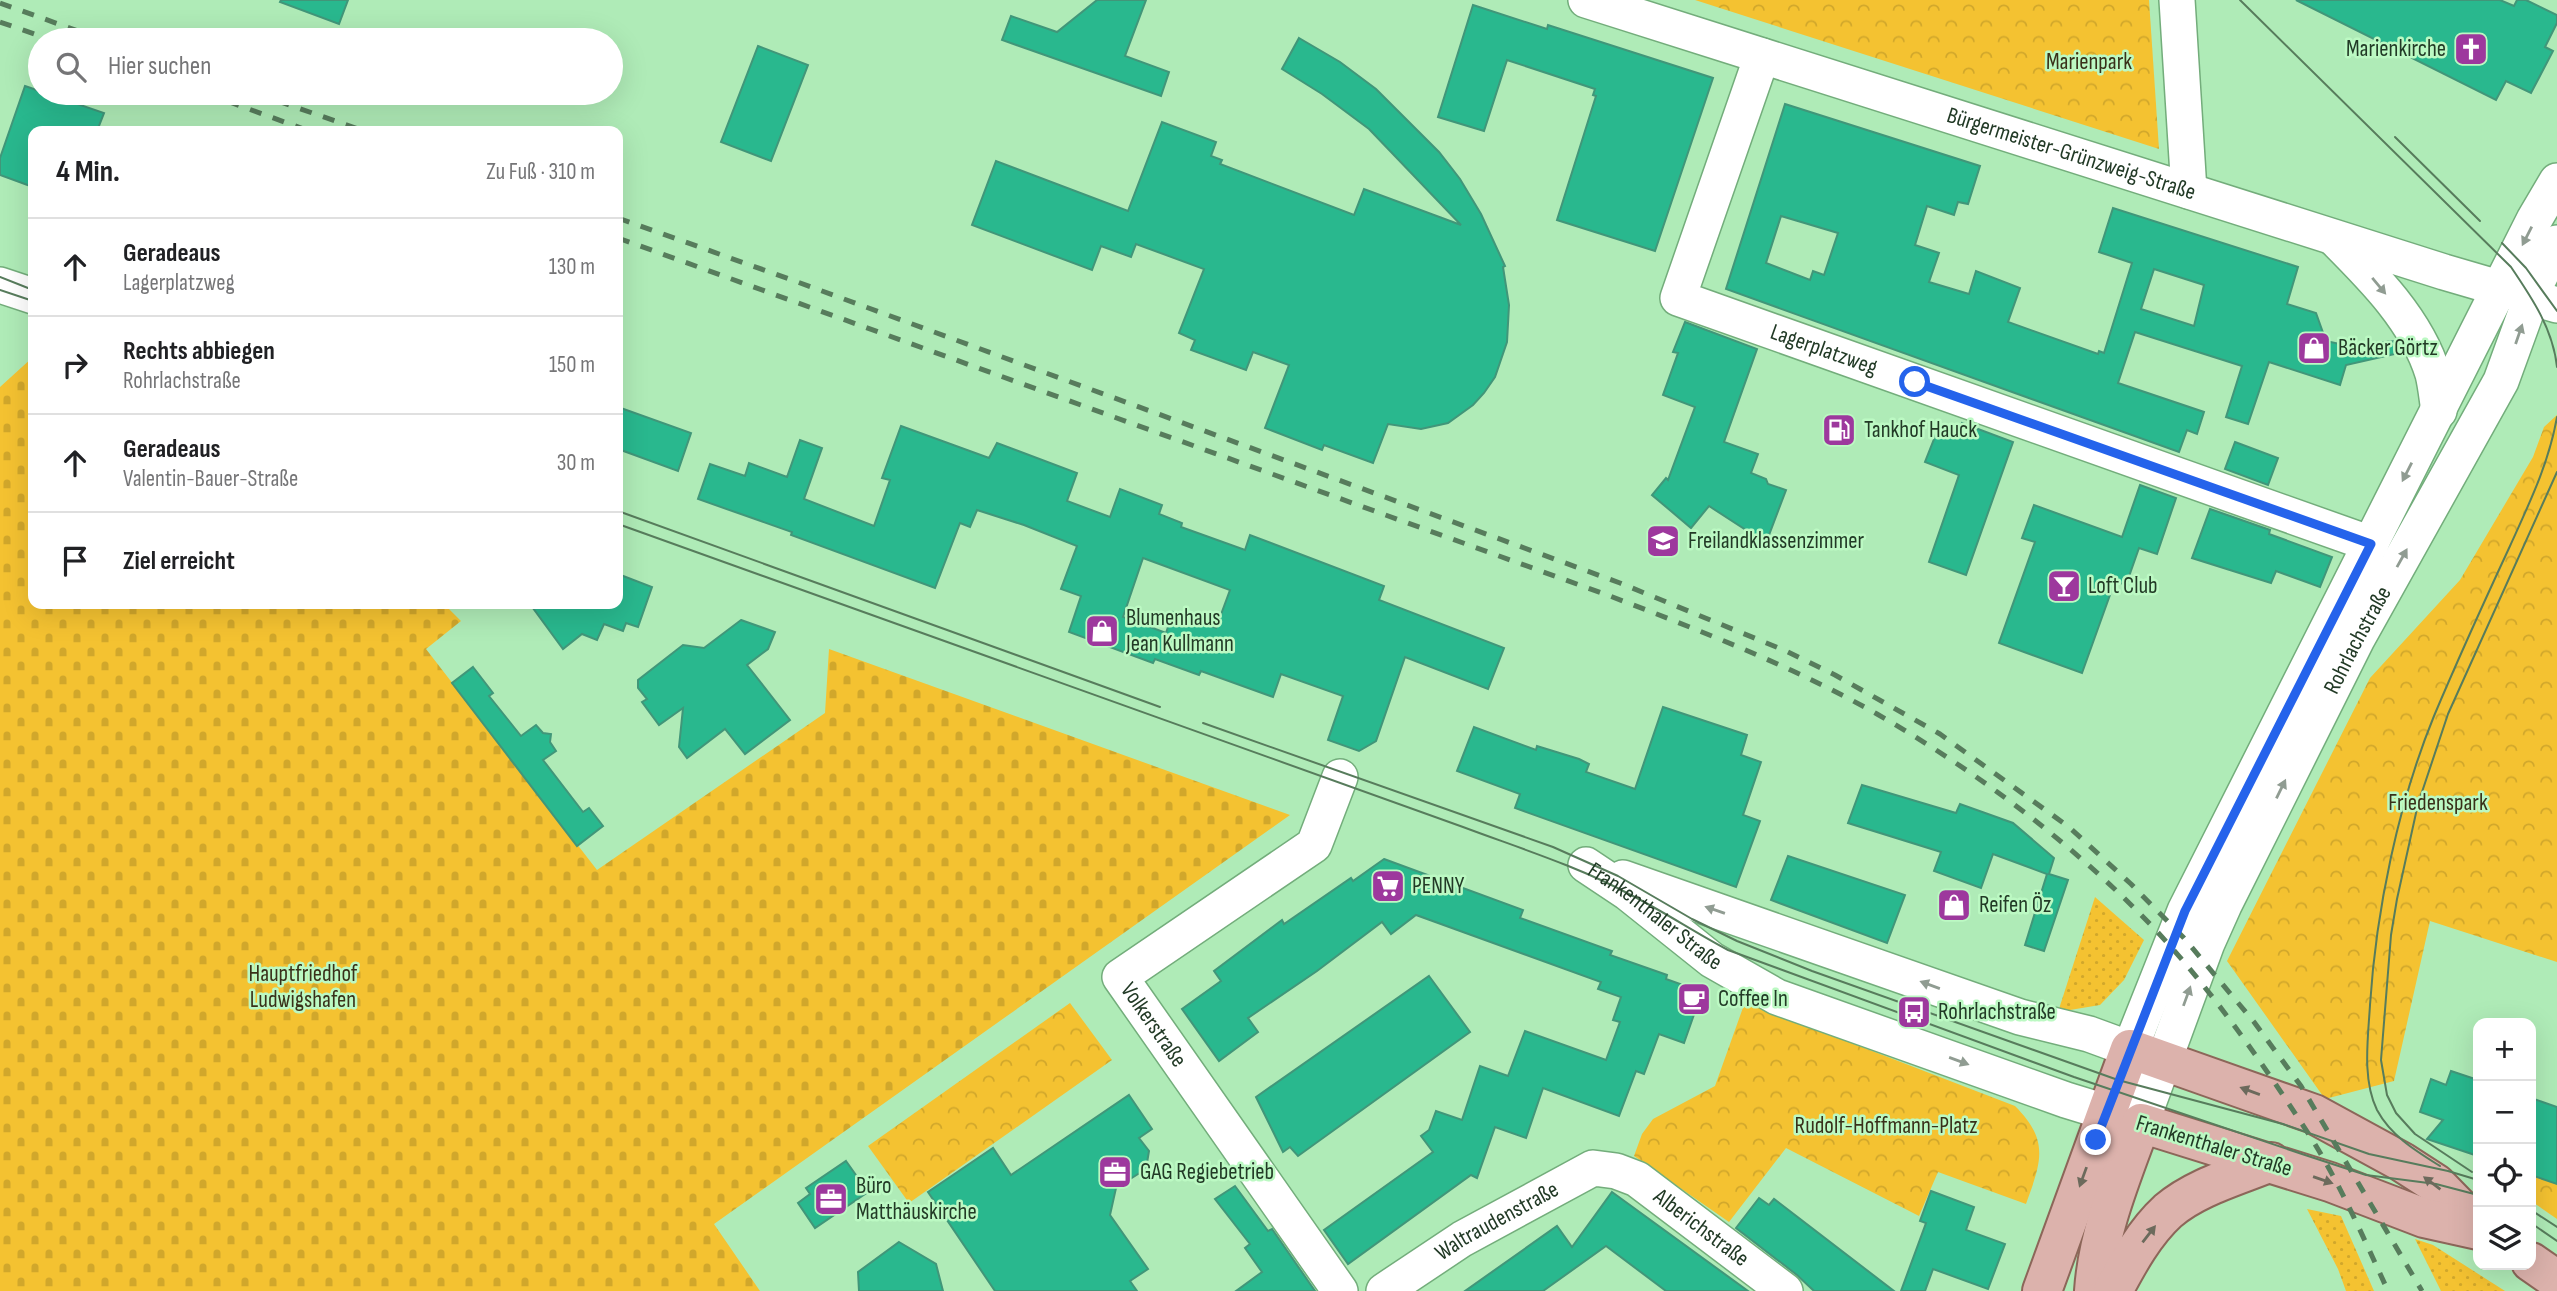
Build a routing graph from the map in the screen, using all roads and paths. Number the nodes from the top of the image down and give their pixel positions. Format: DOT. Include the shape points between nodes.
graph roads {
  1 [pos="1586,0"];
  2 [pos="2177,0"];
  3 [pos="1762,56"];
  4 [pos="2557,181"];
  5 [pos="2189,191"];
  6 [pos="2333,236"];
  7 [pos="2557,243"];
  8 [pos="0,285"];
  9 [pos="28,294"];
  10 [pos="2529,298"];
  11 [pos="2439,411"];
  12 [pos="2371,544"];
  13 [pos="1340,777"];
  14 [pos="2147,1055"];
  15 [pos="2123,1118"];
  16 [pos="2271,1162"];
  17 [pos="1616,1171"];
  18 [pos="2473,1224"];
  19 [pos="2473,1228"];
  20 [pos="2536,1265"];
  21 [pos="2557,1280"];
  22 [pos="1340,1291"];
  23 [pos="1384,1291"];
  24 [pos="1784,1291"];
  25 [pos="2042,1291"];
  26 [pos="2094,1291"];
  27 [pos="2113,1291"];
  1 -- 3 [label="street, Bürgermeister-Grünzweig-Straße"];
  2 -- 5 [label="street"];
  3 -- 5 [label="street, Bürgermeister-Grünzweig-Straße"];
  3 -- 12 [label="street, Lagerplatzweg" via="1678,298"];
  4 -- 10 [label="street, Rohrlachstraße, one-way"];
  5 -- 6 [label="street, Bürgermeister-Grünzweig-Straße"];
  6 -- 10 [label="street, Bürgermeister-Grünzweig-Straße"];
  6 -- 11 [label="street, one-way" via="2382,289 2419,343 2433,375"];
  7 -- 10 [label="street, Rohrlachstraße"];
  8 -- 9 [label="street"];
  10 -- 11 [label="street, Rohrlachstraße"];
  14 -- 10 [label="street, Rohrlachstraße, one-way" via="2203,953 2357,639 2501,381"];
  11 -- 12 [label="street, Rohrlachstraße, one-way"];
  12 -- 14 [label="street, Rohrlachstraße" via="2185,911"];
  13 -- 22 [label="street, Volkerstraße" via="1314,845 1120,977"];
  14 -- 15 [label="main road"];
  14 -- 15 [label="street, Frankenthaler Straße, one-way" via="2020,1017 1586,865 1712,960 1777,997"];
  18 -- 14 [label="main road, Frankenthaler Straße, one-way" via="2436,1184 2314,1114"];
  15 -- 16 [label="main road, Frankenthaler Straße"];
  15 -- 25 [label="main road, one-way"];
  15 -- 26 [label="main road"];
  16 -- 19 [label="main road, Frankenthaler Straße, one-way" via="2424,1218"];
  27 -- 16 [label="main road, one-way" via="2129,1259 2169,1211 2189,1197"];
  17 -- 23 [label="street, Waltraudenstraße" via="1593,1168 1462,1239"];
  17 -- 24 [label="street, Alberichstraße" via="1637,1179"];
  20 -- 21 [label="main road"];
}
